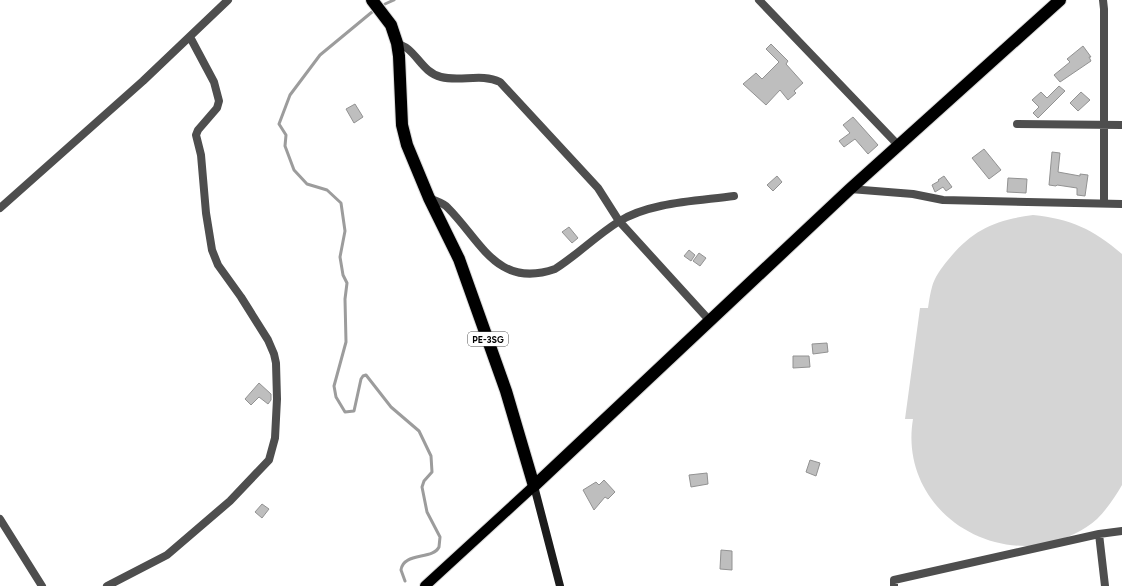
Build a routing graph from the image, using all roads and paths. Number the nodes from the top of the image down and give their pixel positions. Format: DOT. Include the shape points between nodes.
graph roads {
  1 [pos="228,0"];
  2 [pos="372,0"];
  3 [pos="759,0"];
  4 [pos="1060,0"];
  5 [pos="1103,0"];
  6 [pos="190,37"];
  7 [pos="397,43"];
  8 [pos="1018,124"];
  9 [pos="1104,125"];
  10 [pos="1122,125"];
  11 [pos="899,146"];
  12 [pos="850,190"];
  13 [pos="734,196"];
  14 [pos="429,198"];
  15 [pos="1104,203"];
  16 [pos="1122,204"];
  17 [pos="0,208"];
  18 [pos="619,221"];
  19 [pos="710,321"];
  20 [pos="534,486"];
  21 [pos="0,519"];
  22 [pos="1122,531"];
  23 [pos="1099,534"];
  24 [pos="42,586"];
  25 [pos="107,586"];
  26 [pos="425,586"];
  27 [pos="560,586"];
  28 [pos="894,586"];
  29 [pos="1105,586"];
  1 -- 6 [label="street"];
  2 -- 7 [label="highway, PE-3SG" via="391,25"];
  3 -- 11 [label="street"];
  4 -- 11 [label="highway"];
  5 -- 9 [label="street"];
  6 -- 17 [label="street"];
  6 -- 25 [label="street" via="214,82 219,101 217,108 196,135 201,155 212,250 218,265 241,297 274,354 277,399 275,438 269,460 230,501 167,555"];
  7 -- 14 [label="highway, PE-3SG" via="400,56 402,125 412,161"];
  7 -- 18 [label="street" via="407,48 426,69 440,77 466,80 487,78 500,82 598,188"];
  8 -- 9 [label="street"];
  9 -- 10 [label="street"];
  9 -- 15 [label="street"];
  11 -- 12 [label="highway"];
  12 -- 15 [label="street" via="913,194 943,200"];
  12 -- 19 [label="highway"];
  13 -- 18 [label="street" via="666,205 639,212"];
  14 -- 18 [label="street" via="447,207 495,263 511,271 526,274 555,269"];
  14 -- 20 [label="highway, PE-3SG" via="459,259 506,392"];
  15 -- 16 [label="street"];
  18 -- 19 [label="street"];
  19 -- 20 [label="highway"];
  20 -- 26 [label="main road"];
  20 -- 27 [label="main road"];
  21 -- 24 [label="street"];
  22 -- 23 [label="street"];
  23 -- 28 [label="street" via="894,580"];
  23 -- 29 [label="street"];
}
